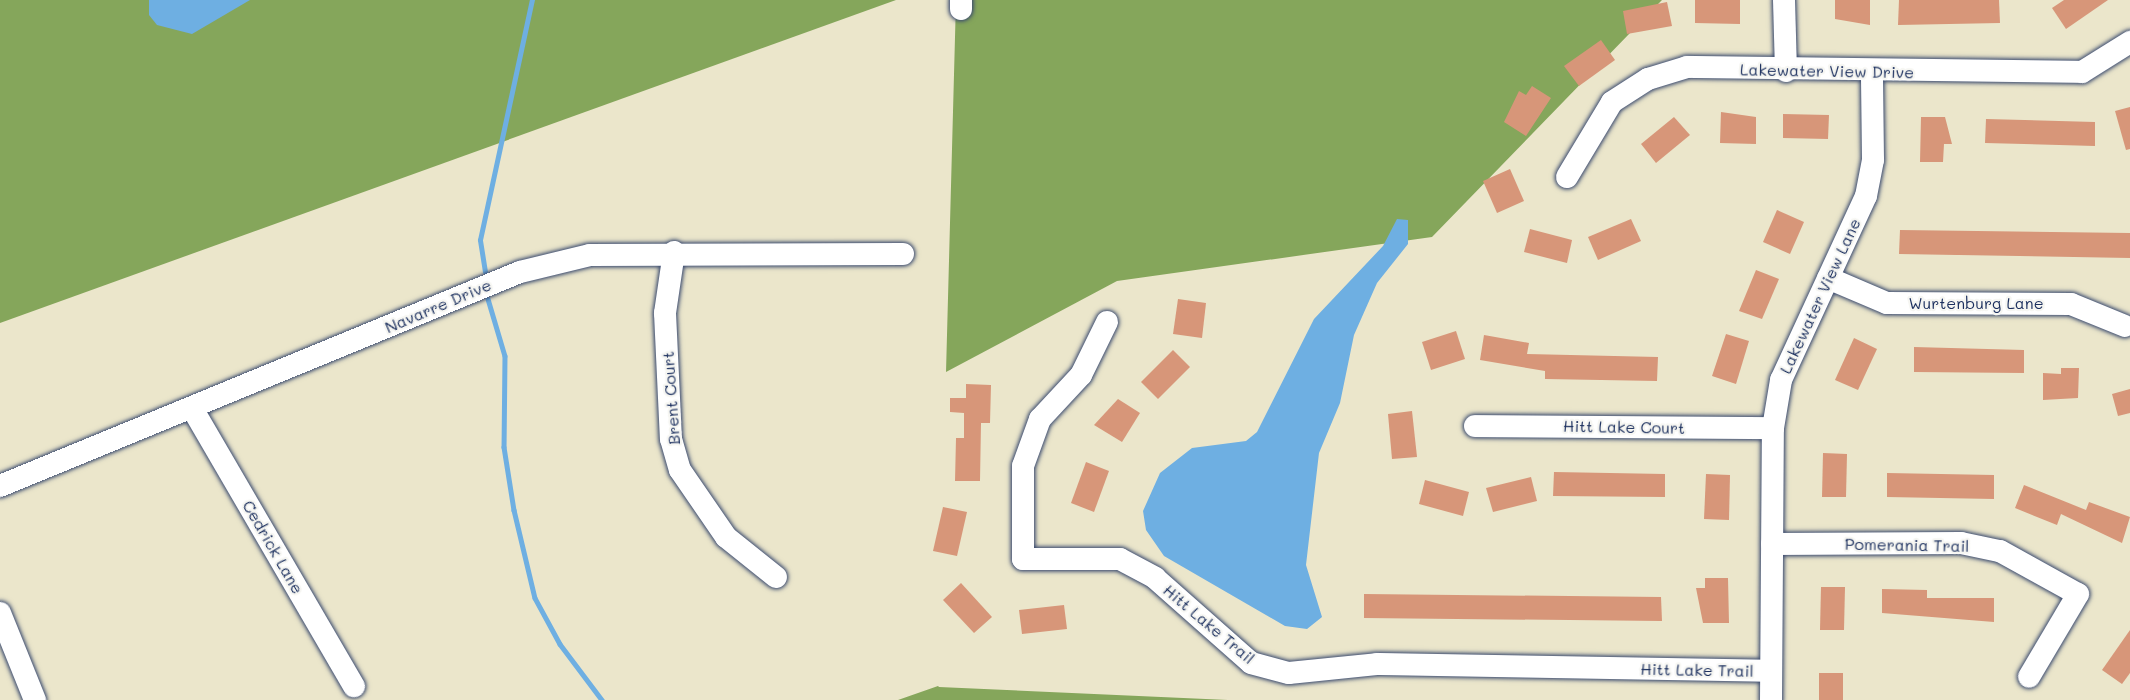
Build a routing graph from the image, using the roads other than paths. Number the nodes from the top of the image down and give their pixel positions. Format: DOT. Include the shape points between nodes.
graph roads {
  1 [pos="1784,0"];
  2 [pos="2130,42"];
  3 [pos="1786,71"];
  4 [pos="1872,73"];
  5 [pos="1568,177"];
  6 [pos="674,252"];
  7 [pos="903,254"];
  8 [pos="1828,278"];
  9 [pos="1107,322"];
  10 [pos="2125,326"];
  11 [pos="192,408"];
  12 [pos="1475,426"];
  13 [pos="1773,429"];
  14 [pos="0,486"];
  15 [pos="1772,544"];
  16 [pos="776,576"];
  17 [pos="0,613"];
  18 [pos="1771,671"];
  19 [pos="2029,677"];
  20 [pos="354,686"];
  21 [pos="35,700"];
  22 [pos="1771,700"];
  1 -- 3 [label="street"];
  2 -- 4 [label="street, Lakewater View Drive" via="2082,72"];
  3 -- 4 [label="street, Lakewater View Drive"];
  3 -- 5 [label="street, Lakewater View Drive" via="1687,68 1648,79 1612,102"];
  4 -- 8 [label="street, Lakewater View Lane" via="1873,160 1868,187"];
  6 -- 7 [label="street, Navarre Drive"];
  6 -- 11 [label="street, Navarre Drive" via="590,255 520,272"];
  6 -- 16 [label="street, Brent Court" via="665,313 671,439 680,470 726,537"];
  8 -- 10 [label="street, Wurtenburg Lane" via="1887,303 2071,303"];
  8 -- 13 [label="street, Lakewater View Lane" via="1781,380"];
  9 -- 18 [label="street, Hitt Lake Trail" via="1081,375 1040,418 1026,456 1023,559 1120,559 1155,578 1251,663 1289,674 1377,664"];
  11 -- 14 [label="street, Navarre Drive"];
  11 -- 20 [label="street, Cedrick Lane"];
  12 -- 13 [label="street, Hitt Lake Court"];
  13 -- 15 [label="street, Lakewater View Lane"];
  15 -- 18 [label="street, Lakewater View Lane"];
  15 -- 19 [label="street, Pomerania Trail" via="1961,543 2000,551 2078,594"];
  17 -- 21 [label="street"];
  18 -- 22 [label="street, Lakewater View Lane"];
}
